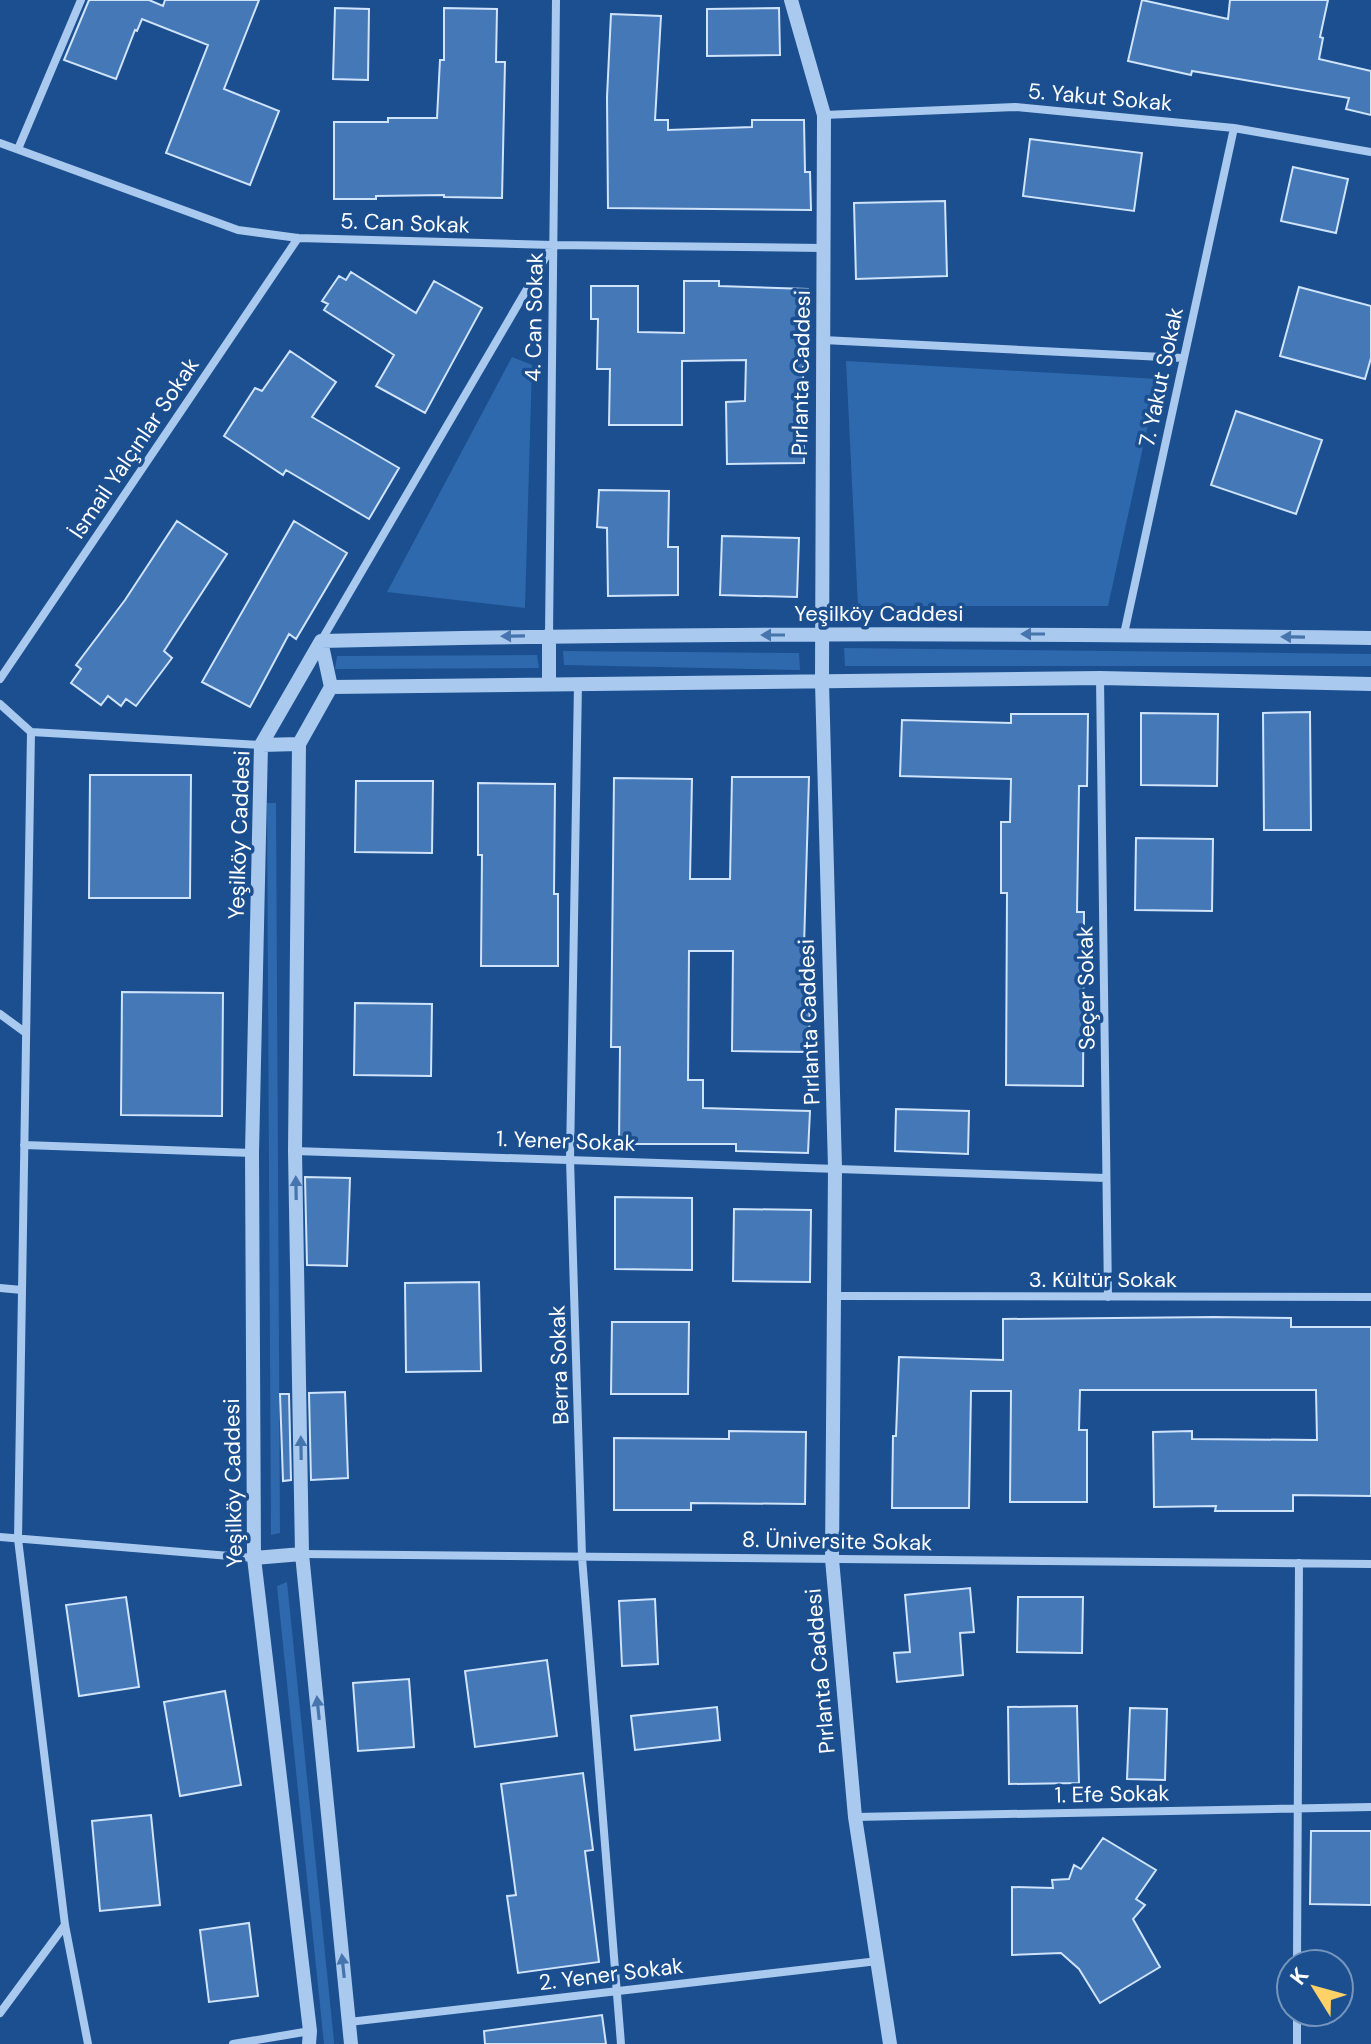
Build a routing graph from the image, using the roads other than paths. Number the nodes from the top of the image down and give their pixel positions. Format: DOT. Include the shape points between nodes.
graph roads {
  1 [pos="81,0"];
  2 [pos="556,0"];
  3 [pos="791,0"];
  4 [pos="824,115"];
  5 [pos="1234,128"];
  6 [pos="0,143"];
  7 [pos="18,149"];
  8 [pos="1371,152"];
  9 [pos="298,238"];
  10 [pos="553,245"];
  11 [pos="825,248"];
  12 [pos="823,340"];
  13 [pos="1183,358"];
  14 [pos="1124,634"];
  15 [pos="549,635"];
  16 [pos="822,635"];
  17 [pos="1371,638"];
  18 [pos="321,641"];
  19 [pos="1100,678"];
  20 [pos="0,679"];
  21 [pos="822,682"];
  22 [pos="578,683"];
  23 [pos="549,684"];
  24 [pos="1371,684"];
  25 [pos="331,687"];
  26 [pos="0,704"];
  27 [pos="31,732"];
  28 [pos="299,744"];
  29 [pos="261,745"];
  30 [pos="0,1014"];
  31 [pos="26,1033"];
  32 [pos="24,1145"];
  33 [pos="295,1151"];
  34 [pos="252,1153"];
  35 [pos="570,1159"];
  36 [pos="835,1168"];
  37 [pos="1106,1178"];
  38 [pos="0,1288"];
  39 [pos="22,1290"];
  40 [pos="835,1296"];
  41 [pos="1108,1297"];
  42 [pos="1371,1297"];
  43 [pos="0,1537"];
  44 [pos="18,1539"];
  45 [pos="302,1554"];
  46 [pos="582,1557"];
  47 [pos="254,1558"];
  48 [pos="832,1559"];
  49 [pos="1299,1563"];
  50 [pos="1371,1564"];
  51 [pos="1371,1807"];
  52 [pos="1298,1808"];
  53 [pos="855,1817"];
  54 [pos="65,1925"];
  55 [pos="1297,1948"];
  56 [pos="878,1961"];
  57 [pos="615,1992"];
  58 [pos="0,2013"];
  59 [pos="349,2022"];
  60 [pos="310,2037"];
  61 [pos="88,2044"];
  62 [pos="233,2044"];
  63 [pos="351,2044"];
  64 [pos="621,2044"];
  65 [pos="890,2044"];
  1 -- 7 [label="street"];
  2 -- 10 [label="street, 4. Can Sokak"];
  3 -- 4 [label="street, Pırlanta Caddesi"];
  4 -- 5 [label="street, 5. Yakut Sokak" via="1015,107"];
  4 -- 11 [label="street, Pırlanta Caddesi"];
  5 -- 8 [label="street, 5. Yakut Sokak"];
  5 -- 13 [label="street, 7. Yakut Sokak"];
  6 -- 7 [label="street, 5. Can Sokak"];
  7 -- 9 [label="street, 5. Can Sokak" via="238,230"];
  9 -- 10 [label="street, 5. Can Sokak"];
  9 -- 20 [label="street, İsmail Yalçınlar Sokak"];
  10 -- 11 [label="street, 5. Can Sokak"];
  10 -- 15 [label="street, 4. Can Sokak"];
  10 -- 18 [label="street"];
  11 -- 12 [label="street, Pırlanta Caddesi"];
  12 -- 13 [label="street"];
  12 -- 16 [label="street, Pırlanta Caddesi"];
  13 -- 14 [label="street, 7. Yakut Sokak"];
  14 -- 16 [label="street, Yeşilköy Caddesi, one-way"];
  17 -- 14 [label="street, Yeşilköy Caddesi, one-way"];
  16 -- 15 [label="street, Yeşilköy Caddesi, one-way"];
  15 -- 18 [label="street, Yeşilköy Caddesi, one-way"];
  15 -- 23 [label="street"];
  16 -- 21 [label="street, Pırlanta Caddesi"];
  18 -- 25 [label="street"];
  18 -- 29 [label="street, Yeşilköy Caddesi"];
  19 -- 21 [label="street"];
  19 -- 24 [label="street"];
  19 -- 37 [label="street, Seçer Sokak"];
  21 -- 22 [label="street"];
  21 -- 36 [label="street, Pırlanta Caddesi"];
  22 -- 23 [label="street"];
  22 -- 35 [label="street, Berra Sokak"];
  23 -- 25 [label="street"];
  25 -- 28 [label="street"];
  26 -- 27 [label="street"];
  27 -- 29 [label="street"];
  27 -- 31 [label="street"];
  28 -- 29 [label="street"];
  28 -- 33 [label="street"];
  29 -- 34 [label="street, Yeşilköy Caddesi"];
  30 -- 31 [label="street"];
  31 -- 32 [label="street"];
  32 -- 34 [label="street"];
  32 -- 39 [label="street"];
  33 -- 35 [label="street, 1. Yener Sokak"];
  45 -- 33 [label="street, one-way"];
  34 -- 47 [label="street, Yeşilköy Caddesi"];
  35 -- 36 [label="street, 1. Yener Sokak"];
  35 -- 46 [label="street, Berra Sokak"];
  36 -- 37 [label="street, 1. Yener Sokak"];
  36 -- 40 [label="street, Pırlanta Caddesi"];
  37 -- 41 [label="street, Seçer Sokak"];
  38 -- 39 [label="street"];
  39 -- 44 [label="street"];
  40 -- 41 [label="street, 3. Kültür Sokak"];
  40 -- 48 [label="street, Pırlanta Caddesi"];
  41 -- 42 [label="street, 3. Kültür Sokak"];
  43 -- 44 [label="street"];
  44 -- 47 [label="street"];
  44 -- 54 [label="street"];
  45 -- 46 [label="street, 8. Üniversite Sokak"];
  45 -- 47 [label="street"];
  59 -- 45 [label="street, one-way"];
  46 -- 48 [label="street, 8. Üniversite Sokak"];
  46 -- 57 [label="street, Berra Sokak"];
  47 -- 60 [label="street, Yeşilköy Caddesi"];
  48 -- 49 [label="street, 8. Üniversite Sokak"];
  48 -- 53 [label="street, Pırlanta Caddesi"];
  49 -- 50 [label="street, 8. Üniversite Sokak"];
  49 -- 52 [label="street"];
  51 -- 52 [label="street, 1. Efe Sokak"];
  52 -- 53 [label="street, 1. Efe Sokak"];
  52 -- 55 [label="street"];
  53 -- 56 [label="street, Pırlanta Caddesi"];
  54 -- 58 [label="street"];
  54 -- 61 [label="street"];
  56 -- 57 [label="street, 2. Yener Sokak"];
  56 -- 65 [label="street, Pırlanta Caddesi"];
  57 -- 59 [label="street, 2. Yener Sokak"];
  57 -- 64 [label="street, Berra Sokak"];
  59 -- 63 [label="street"];
  60 -- 62 [label="street"];
}
